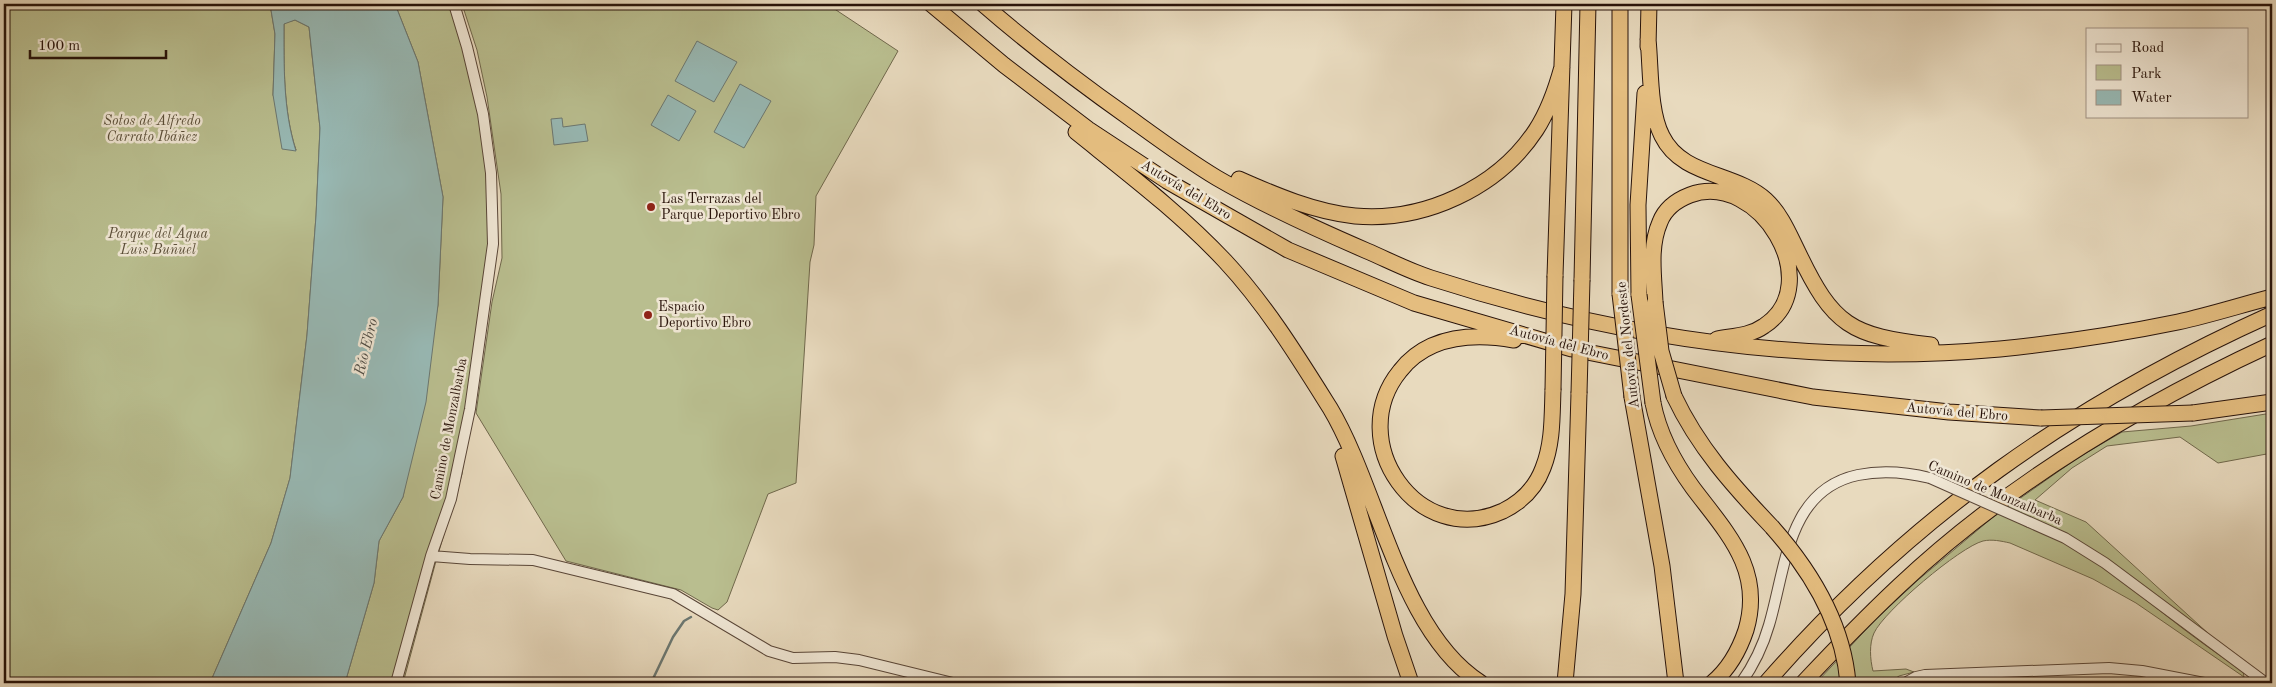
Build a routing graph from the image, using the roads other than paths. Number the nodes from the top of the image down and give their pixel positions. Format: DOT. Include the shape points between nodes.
graph roads {
  1 [pos="454,4"];
  2 [pos="931,4"];
  3 [pos="983,4"];
  4 [pos="1564,4"];
  5 [pos="1588,4"];
  6 [pos="1620,4"];
  7 [pos="1649,4"];
  8 [pos="1648,39"];
  9 [pos="1562,66"];
  10 [pos="1138,125"];
  11 [pos="2272,297"];
  12 [pos="2272,314"];
  13 [pos="1706,342"];
  14 [pos="2272,344"];
  15 [pos="1950,352"];
  16 [pos="1710,378"];
  17 [pos="1318,390"];
  18 [pos="2272,402"];
  19 [pos="431,556"];
  20 [pos="2171,680"];
  21 [pos="396,683"];
  22 [pos="953,683"];
  23 [pos="1411,683"];
  24 [pos="1481,683"];
  25 [pos="1565,683"];
  26 [pos="1676,683"];
  27 [pos="1712,683"];
  28 [pos="1741,683"];
  29 [pos="1766,683"];
  30 [pos="1803,683"];
  31 [pos="1848,683"];
  32 [pos="1905,683"];
  33 [pos="2204,683"];
  34 [pos="2266,683"];
  1 -- 19 [label="street, Camino de Monzalbarba" via="483,114 491,173 493,244 470,409 451,499"];
  2 -- 16 [label="highway, Autovía del Ebro" via="1088,130 1168,181 1288,250 1414,303 1572,349"];
  2 -- 17 [label="highway" via="1000,69 1208,243 1259,301"];
  3 -- 10 [label="highway, Autovía del Ebro" via="1055,64"];
  4 -- 9 [label="highway"];
  5 -- 25 [label="highway, bridge" via="1573,594"];
  6 -- 26 [label="highway, Autovía del Nordeste, bridge" via="1620,294 1632,397 1662,566"];
  7 -- 8 [label="highway"];
  8 -- 15 [label="highway" via="1656,119 1669,148 1693,166 1753,190 1767,201 1778,214 1826,304 1848,324 1882,338 1941,346"];
  8 -- 27 [label="highway, bridge" via="1638,205 1639,295 1653,403 1660,429 1676,462 1726,529 1741,554 1750,583 1751,602 1742,641 1728,668"];
  9 -- 10 [label="highway" via="1549,107 1536,130 1507,164 1480,185 1453,198 1431,207 1382,216 1355,216 1307,206 1232,175"];
  9 -- 16 [label="highway, bridge" via="1555,276 1553,390 1549,447 1543,469 1532,488 1509,508 1475,518 1443,514 1425,507 1411,497 1389,469 1380,432 1386,394 1396,375 1411,359 1428,347 1447,340 1502,338 1590,357"];
  10 -- 13 [label="highway, Autovía del Ebro" via="1221,180 1305,224 1428,277 1608,324"];
  11 -- 15 [label="highway, Autovía del Ebro" via="2181,321 2114,334 2020,347"];
  12 -- 29 [label="highway" via="2133,382 1988,476 1866,579"];
  13 -- 15 [label="highway, Autovía del Ebro" via="1799,352"];
  13 -- 31 [label="highway, bridge" via="1757,331 1771,322 1785,302 1790,285 1787,259 1770,225 1754,207 1735,196 1713,192 1692,194 1670,207 1660,221 1655,240 1655,302 1661,351 1674,396 1706,453 1804,565 1821,593 1841,645"];
  14 -- 30 [label="highway" via="2215,370 2039,474 1898,586"];
  16 -- 18 [label="highway, Autovía del Ebro, bridge" via="1812,397 2041,418 2193,413"];
  17 -- 23 [label="highway" via="1347,465"];
  17 -- 24 [label="highway" via="1352,453 1407,588 1429,628 1462,668"];
  19 -- 21 [label="street, Camino de Monzalbarba"];
  19 -- 22 [label="street" via="533,560 665,592 681,597 769,651 794,658 859,660"];
  20 -- 32 [label="street" via="2109,668 1925,675"];
  20 -- 33 [label="street"];
  28 -- 34 [label="street, Camino de Monzalbarba, bridge" via="1769,627 1793,533 1813,499 1834,482 1870,473 1907,473 1930,478 2065,538 2105,563"];
}
